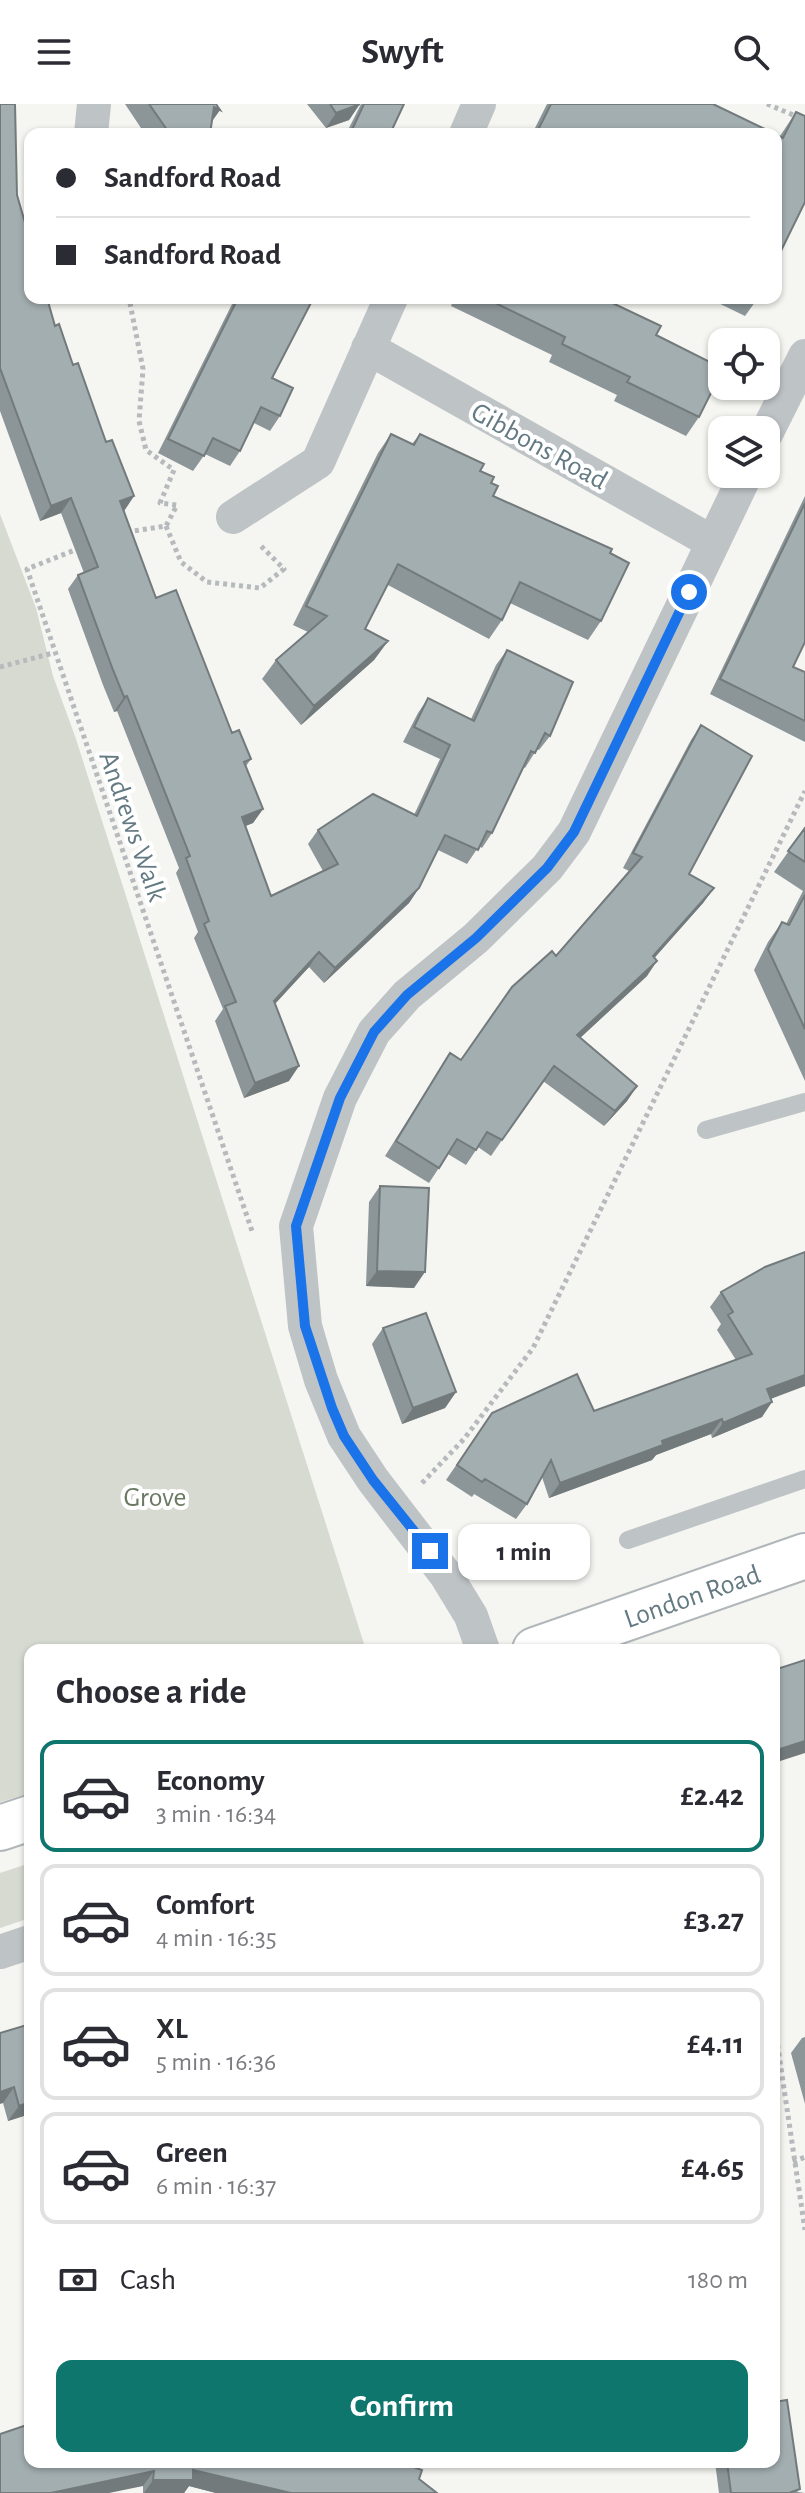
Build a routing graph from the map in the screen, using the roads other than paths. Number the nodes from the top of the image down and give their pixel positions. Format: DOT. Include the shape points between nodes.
graph roads {
  1 [pos="94,104"];
  2 [pos="479,104"];
  3 [pos="92,128"];
  4 [pos="469,128"];
  5 [pos="388,304"];
  6 [pos="368,348"];
  7 [pos="805,356"];
  8 [pos="775,416"];
  9 [pos="739,488"];
  10 [pos="233,517"];
  11 [pos="712,542"];
  12 [pos="805,1102"];
  13 [pos="706,1130"];
  14 [pos="805,1479"];
  15 [pos="628,1540"];
  16 [pos="805,1556"];
  17 [pos="481,1644"];
  18 [pos="552,1644"];
  19 [pos="24,1820"];
  20 [pos="0,1828"];
  21 [pos="24,1944"];
  22 [pos="0,1952"];
  1 -- 3 [label="street"];
  2 -- 4 [label="street"];
  5 -- 6 [label="street"];
  6 -- 10 [label="street" via="318,462"];
  6 -- 11 [label="street, Gibbons Road"];
  7 -- 8 [label="street"];
  9 -- 11 [label="street"];
  11 -- 17 [label="street" via="574,832 547,868 476,938 407,995 374,1032 340,1098 296,1226 305,1326 344,1436 446,1575"];
  12 -- 13 [label="lane"];
  14 -- 15 [label="lane"];
  16 -- 18 [label="main road, London Road"];
  19 -- 20 [label="main road"];
  21 -- 22 [label="street"];
}
